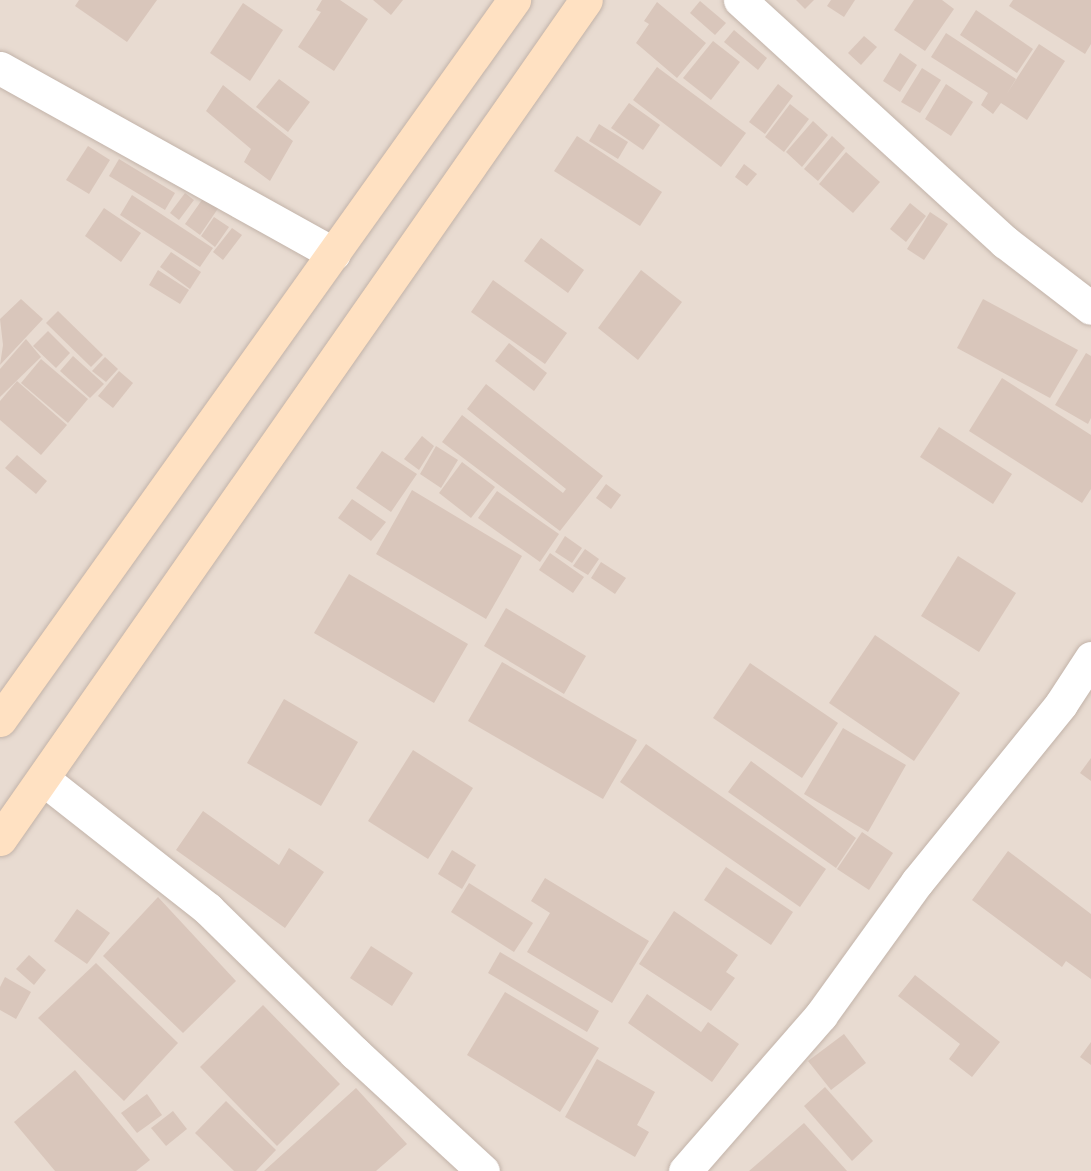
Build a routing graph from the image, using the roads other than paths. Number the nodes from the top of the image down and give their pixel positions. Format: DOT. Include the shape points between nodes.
graph roads {
  1 [pos="514,0"];
  2 [pos="586,0"];
  3 [pos="740,0"];
  4 [pos="0,68"];
  5 [pos="334,254"];
  6 [pos="1091,308"];
  7 [pos="1091,658"];
  8 [pos="0,720"];
  9 [pos="43,779"];
  10 [pos="0,838"];
  11 [pos="483,1171"];
  12 [pos="685,1171"];
  1 -- 5 [label="street"];
  2 -- 9 [label="street"];
  3 -- 6 [label="street" via="1005,242"];
  4 -- 5 [label="street"];
  5 -- 8 [label="street"];
  7 -- 12 [label="street" via="1060,704 917,882 821,1016"];
  9 -- 10 [label="street"];
  9 -- 11 [label="street" via="208,909"];
}
